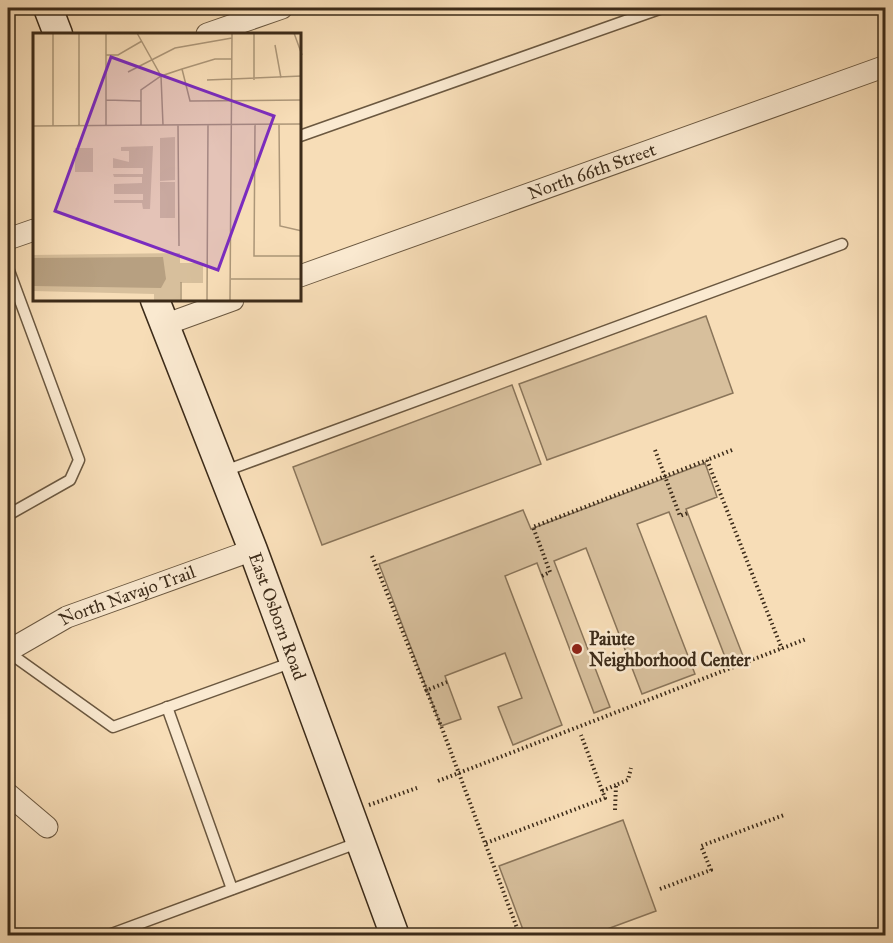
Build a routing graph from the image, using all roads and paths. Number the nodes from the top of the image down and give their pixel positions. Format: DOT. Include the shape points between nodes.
graph roads {
  1 [pos="48,8"];
  2 [pos="282,8"];
  3 [pos="662,8"];
  4 [pos="58,33"];
  5 [pos="210,33"];
  6 [pos="885,66"];
  7 [pos="302,135"];
  8 [pos="33,230"];
  9 [pos="8,240"];
  10 [pos="842,244"];
  11 [pos="8,268"];
  12 [pos="302,275"];
  13 [pos="220,302"];
  14 [pos="160,312"];
  15 [pos="655,450"];
  16 [pos="732,450"];
  17 [pos="707,460"];
  18 [pos="222,472"];
  19 [pos="665,476"];
  20 [pos="687,513"];
  21 [pos="8,515"];
  22 [pos="253,550"];
  23 [pos="372,556"];
  24 [pos="542,576"];
  25 [pos="806,639"];
  26 [pos="782,649"];
  27 [pos="8,651"];
  28 [pos="294,662"];
  29 [pos="447,682"];
  30 [pos="424,691"];
  31 [pos="167,707"];
  32 [pos="581,735"];
  33 [pos="631,768"];
  34 [pos="459,774"];
  35 [pos="438,781"];
  36 [pos="616,785"];
  37 [pos="417,788"];
  38 [pos="602,791"];
  39 [pos="8,794"];
  40 [pos="369,806"];
  41 [pos="615,810"];
  42 [pos="784,815"];
  43 [pos="47,827"];
  44 [pos="361,842"];
  45 [pos="486,843"];
  46 [pos="232,889"];
  47 [pos="660,889"];
  48 [pos="106,936"];
  49 [pos="395,936"];
  50 [pos="520,936"];
  1 -- 4 [label="main road"];
  2 -- 5 [label="street"];
  3 -- 7 [label="lane"];
  6 -- 12 [label="street, North 66th Street"];
  8 -- 9 [label="street"];
  10 -- 18 [label="lane"];
  11 -- 21 [label="lane" via="79,460 70,480"];
  13 -- 14 [label="street"];
  14 -- 18 [label="main road, East Osborn Road"];
  15 -- 19 [label="path"];
  16 -- 17 [label="path"];
  17 -- 19 [label="path"];
  17 -- 26 [label="path"];
  18 -- 22 [label="main road, East Osborn Road"];
  19 -- 20 [label="path" via="680,516"];
  19 -- 24 [label="path" via="533,527 550,572"];
  22 -- 27 [label="street, North Navajo Trail" via="67,617"];
  22 -- 28 [label="main road, East Osborn Road"];
  23 -- 30 [label="path"];
  25 -- 26 [label="path"];
  26 -- 34 [label="path"];
  27 -- 31 [label="lane" via="113,727"];
  28 -- 31 [label="lane"];
  28 -- 44 [label="main road, East Osborn Road"];
  29 -- 30 [label="path"];
  30 -- 34 [label="path"];
  31 -- 46 [label="lane"];
  32 -- 38 [label="path"];
  33 -- 36 [label="path" via="628,780"];
  34 -- 35 [label="path"];
  34 -- 45 [label="path"];
  36 -- 38 [label="path"];
  36 -- 41 [label="path"];
  37 -- 40 [label="path"];
  38 -- 45 [label="path" via="605,798"];
  39 -- 43 [label="street"];
  42 -- 47 [label="path" via="701,846 711,870"];
  44 -- 46 [label="lane"];
  44 -- 49 [label="main road, East Osborn Road"];
  45 -- 50 [label="path"];
  46 -- 48 [label="lane"];
}
